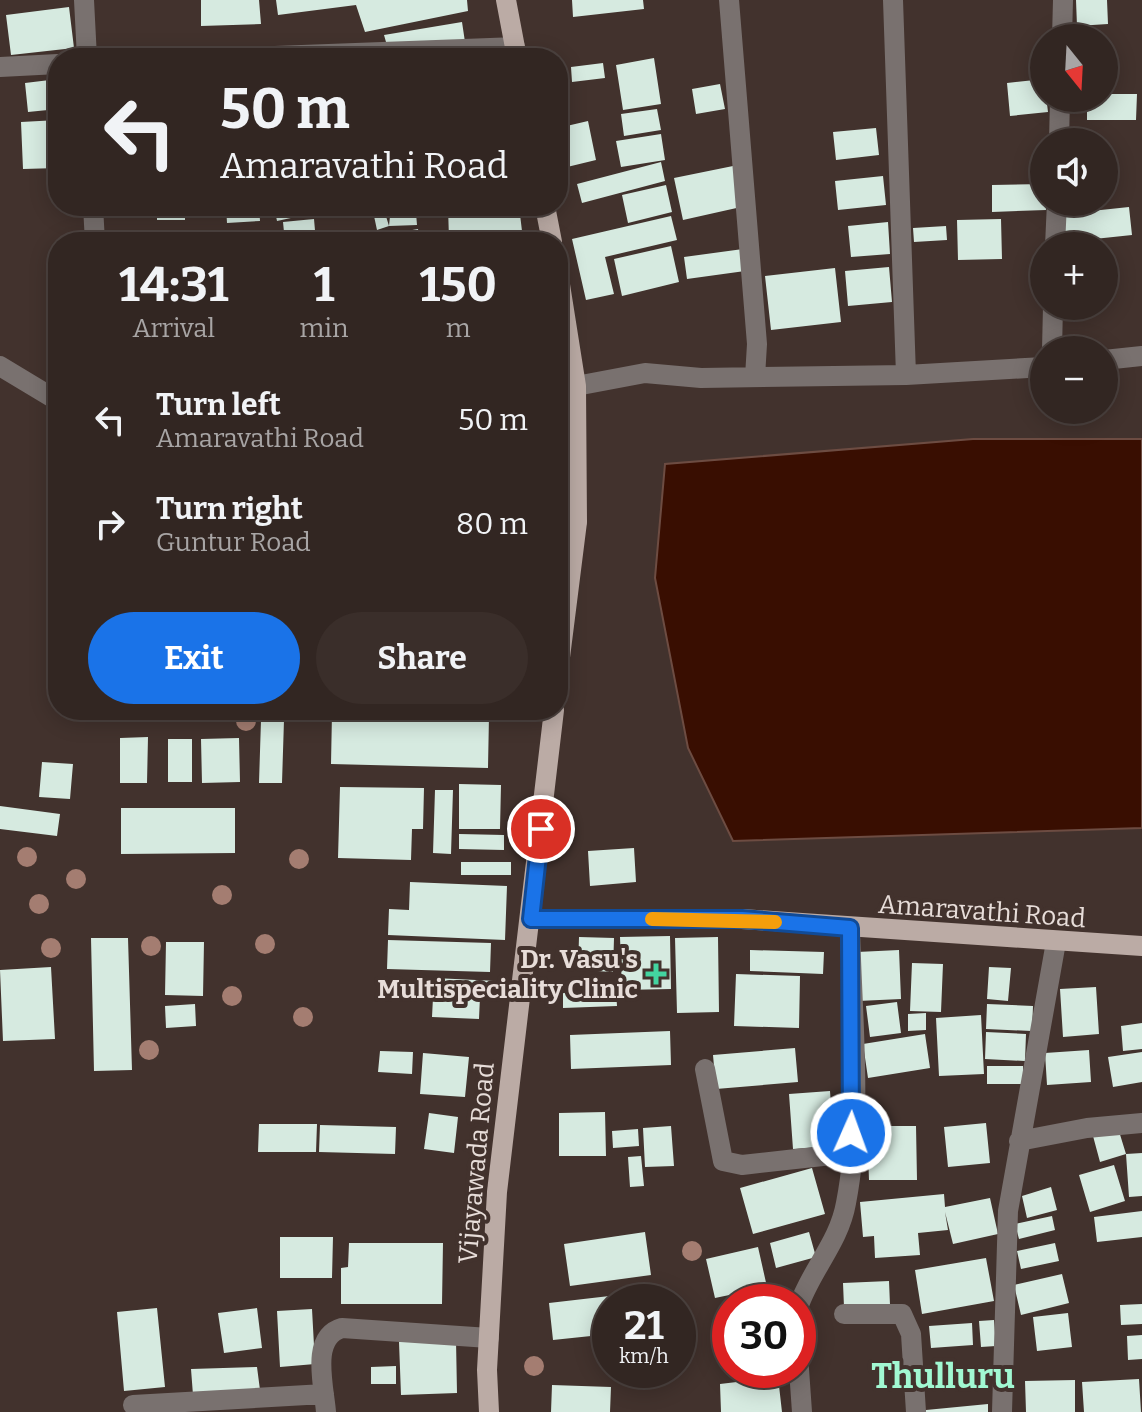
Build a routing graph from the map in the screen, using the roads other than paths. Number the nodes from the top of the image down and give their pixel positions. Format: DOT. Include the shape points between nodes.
graph roads {
  1 [pos="84,0"];
  2 [pos="506,0"];
  3 [pos="729,0"];
  4 [pos="893,0"];
  5 [pos="1063,0"];
  6 [pos="1062,24"];
  7 [pos="86,48"];
  8 [pos="515,48"];
  9 [pos="48,65"];
  10 [pos="0,67"];
  11 [pos="1142,347"];
  12 [pos="568,348"];
  13 [pos="1142,356"];
  14 [pos="1118,359"];
  15 [pos="0,366"];
  16 [pos="1030,368"];
  17 [pos="906,375"];
  18 [pos="755,377"];
  19 [pos="576,386"];
  20 [pos="48,395"];
  21 [pos="568,520"];
  22 [pos="553,720"];
  23 [pos="531,919"];
  24 [pos="850,928"];
  25 [pos="1056,942"];
  26 [pos="1142,946"];
  27 [pos="705,1069"];
  28 [pos="1142,1123"];
  29 [pos="1019,1141"];
  30 [pos="850,1153"];
  31 [pos="811,1284"];
  32 [pos="844,1314"];
  33 [pos="489,1338"];
  34 [pos="800,1388"];
  35 [pos="325,1403"];
  36 [pos="133,1405"];
  37 [pos="489,1412"];
  38 [pos="802,1412"];
  39 [pos="916,1412"];
  40 [pos="1002,1412"];
  1 -- 7 [label="street"];
  2 -- 8 [label="main road"];
  3 -- 18 [label="street" via="757,344"];
  4 -- 17 [label="street"];
  5 -- 6 [label="street"];
  9 -- 10 [label="street"];
  11 -- 13 [label="street"];
  12 -- 19 [label="main road"];
  13 -- 14 [label="street"];
  15 -- 20 [label="street"];
  16 -- 17 [label="street"];
  17 -- 18 [label="street"];
  18 -- 19 [label="street" via="645,373"];
  19 -- 21 [label="main road"];
  22 -- 23 [label="main road, Vijayawada Road"];
  23 -- 24 [label="main road, Amaravathi Road" via="742,919"];
  23 -- 33 [label="main road, Vijayawada Road" via="497,1192"];
  24 -- 25 [label="main road, Amaravathi Road"];
  24 -- 30 [label="street"];
  25 -- 26 [label="main road, Amaravathi Road"];
  25 -- 29 [label="street"];
  27 -- 30 [label="street" via="723,1161 742,1165"];
  28 -- 29 [label="street"];
  29 -- 40 [label="street" via="1006,1236"];
  30 -- 31 [label="street" via="837,1235"];
  32 -- 39 [label="street" via="902,1314 911,1334"];
  33 -- 35 [label="street" via="332,1331 322,1351"];
  33 -- 37 [label="main road, Vijayawada Road"];
  34 -- 38 [label="street"];
  35 -- 36 [label="street"];
}
